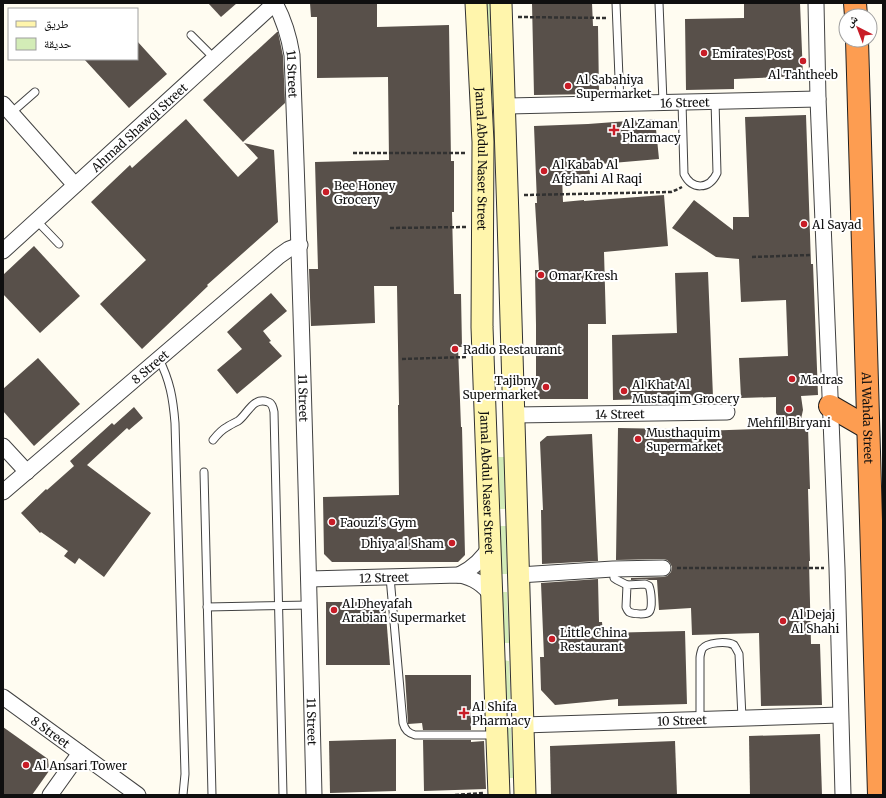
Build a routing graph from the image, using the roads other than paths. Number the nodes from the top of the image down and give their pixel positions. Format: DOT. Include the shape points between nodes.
graph roads {
  1 [pos="275,3"];
  2 [pos="476,3"];
  3 [pos="616,3"];
  4 [pos="659,3"];
  5 [pos="816,3"];
  6 [pos="501,10"];
  7 [pos="191,35"];
  8 [pos="856,48"];
  9 [pos="214,58"];
  10 [pos="35,92"];
  11 [pos="818,99"];
  12 [pos="714,101"];
  13 [pos="663,102"];
  14 [pos="682,102"];
  15 [pos="620,103"];
  16 [pos="504,106"];
  17 [pos="7,108"];
  18 [pos="483,148"];
  19 [pos="75,185"];
  20 [pos="508,218"];
  21 [pos="36,220"];
  22 [pos="59,244"];
  23 [pos="300,245"];
  24 [pos="3,251"];
  25 [pos="482,327"];
  26 [pos="159,359"];
  27 [pos="513,385"];
  28 [pos="830,406"];
  29 [pos="727,412"];
  30 [pos="514,416"];
  31 [pos="868,428"];
  32 [pos="213,440"];
  33 [pos="3,446"];
  34 [pos="28,472"];
  35 [pos="204,472"];
  36 [pos="3,492"];
  37 [pos="490,545"];
  38 [pos="663,568"];
  39 [pos="613,569"];
  40 [pos="459,575"];
  41 [pos="519,575"];
  42 [pos="390,577"];
  43 [pos="309,579"];
  44 [pos="627,585"];
  45 [pos="492,596"];
  46 [pos="310,605"];
  47 [pos="278,606"];
  48 [pos="207,607"];
  49 [pos="3,697"];
  50 [pos="840,715"];
  51 [pos="742,718"];
  52 [pos="700,719"];
  53 [pos="523,725"];
  54 [pos="496,735"];
  55 [pos="80,753"];
  56 [pos="499,794"];
  57 [pos="50,795"];
  58 [pos="138,795"];
  59 [pos="183,795"];
  60 [pos="212,795"];
  61 [pos="283,795"];
  62 [pos="314,795"];
  63 [pos="525,795"];
  64 [pos="843,795"];
  65 [pos="879,795"];
  1 -- 9 [label="street, Ahmad Shawqi Street"];
  1 -- 23 [label="street, 11 Street" via="282,15 292,55"];
  2 -- 18 [label="street, Jamal Abdul Naser Street"];
  3 -- 15 [label="lane"];
  4 -- 13 [label="lane"];
  5 -- 11 [label="street"];
  6 -- 16 [label="street, Jamal Abdul Naser Street"];
  7 -- 9 [label="lane"];
  8 -- 31 [label="highway, Al Wahda Street"];
  9 -- 19 [label="street, Ahmad Shawqi Street"];
  10 -- 17 [label="lane"];
  11 -- 12 [label="street, 16 Street"];
  11 -- 28 [label="street"];
  12 -- 14 [label="street, 16 Street"];
  12 -- 14 [label="lane" via="717,173 711,182 701,186 690,183 684,174"];
  13 -- 14 [label="street, 16 Street"];
  13 -- 15 [label="street, 16 Street"];
  15 -- 16 [label="street, 16 Street"];
  16 -- 20 [label="street, Jamal Abdul Naser Street"];
  17 -- 19 [label="street"];
  18 -- 20 [label="street" via="488,151 490,160 492,220 499,225 507,222"];
  18 -- 25 [label="street, Jamal Abdul Naser Street"];
  19 -- 21 [label="street, Ahmad Shawqi Street"];
  20 -- 27 [label="street, Jamal Abdul Naser Street"];
  21 -- 22 [label="lane"];
  21 -- 24 [label="street, Ahmad Shawqi Street"];
  23 -- 26 [label="street, 8 Street" via="279,256"];
  23 -- 43 [label="street, 11 Street"];
  25 -- 27 [label="street" via="491,326 497,331 503,373"];
  25 -- 37 [label="street, Jamal Abdul Naser Street"];
  26 -- 34 [label="street, 8 Street"];
  26 -- 59 [label="lane" via="169,384 175,423 185,774"];
  27 -- 30 [label="street, Jamal Abdul Naser Street"];
  28 -- 31 [label="highway"];
  28 -- 50 [label="street"];
  29 -- 30 [label="street, 14 Street"];
  30 -- 41 [label="street, Jamal Abdul Naser Street"];
  31 -- 65 [label="highway, Al Wahda Street"];
  32 -- 47 [label="lane" via="222,430 242,418 254,403 266,401 272,405"];
  33 -- 34 [label="street"];
  34 -- 36 [label="street, 8 Street"];
  35 -- 48 [label="lane"];
  37 -- 40 [label="street" via="481,560"];
  37 -- 45 [label="street, Jamal Abdul Naser Street"];
  38 -- 39 [label="street"];
  39 -- 41 [label="street"];
  39 -- 44 [label="lane" via="614,578"];
  40 -- 42 [label="street, 12 Street"];
  40 -- 45 [label="street, 12 Street" via="478,582"];
  41 -- 53 [label="street, Jamal Abdul Naser Street"];
  42 -- 43 [label="street, 12 Street"];
  42 -- 54 [label="lane" via="403,723 407,731 415,735"];
  43 -- 46 [label="street, 11 Street"];
  44 -- 44 [label="lane" via="628,611 644,614 649,612 649,586"];
  45 -- 54 [label="street, Jamal Abdul Naser Street"];
  46 -- 47 [label="lane"];
  46 -- 62 [label="street, 11 Street"];
  47 -- 48 [label="lane"];
  47 -- 61 [label="lane"];
  48 -- 60 [label="lane"];
  49 -- 55 [label="street, 8 Street"];
  50 -- 51 [label="street, 10 Street"];
  50 -- 64 [label="street"];
  51 -- 52 [label="street, 10 Street"];
  51 -- 52 [label="lane" via="737,649 730,644 710,643 700,653"];
  52 -- 53 [label="street, 10 Street"];
  53 -- 63 [label="street, Jamal Abdul Naser Street"];
  54 -- 56 [label="street, Jamal Abdul Naser Street"];
  55 -- 57 [label="street"];
  55 -- 58 [label="street, 8 Street"];
}
